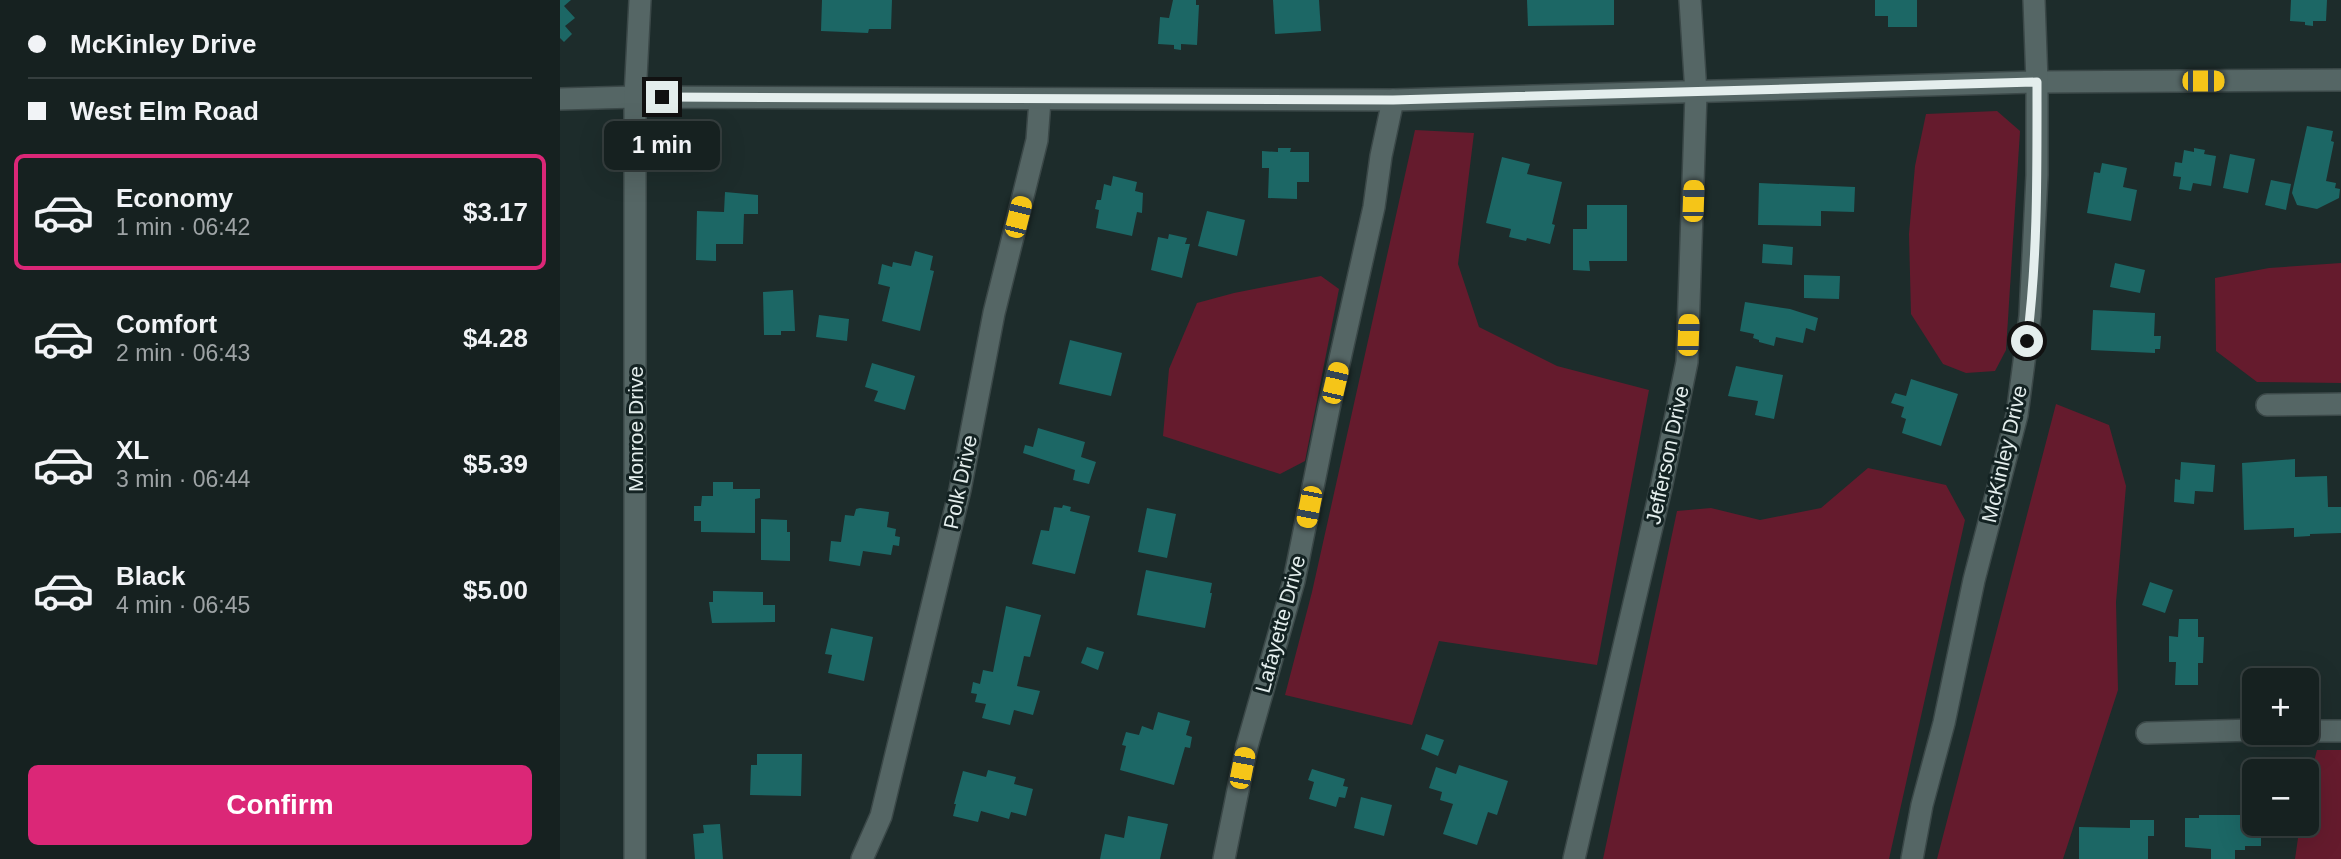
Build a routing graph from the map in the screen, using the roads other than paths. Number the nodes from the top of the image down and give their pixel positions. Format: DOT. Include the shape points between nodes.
graph roads {
  1 [pos="640,0"];
  2 [pos="1690,0"];
  3 [pos="2034,0"];
  4 [pos="2341,80"];
  5 [pos="2037,82"];
  6 [pos="1696,93"];
  7 [pos="635,97"];
  8 [pos="560,99"];
  9 [pos="1040,100"];
  10 [pos="1393,100"];
  11 [pos="2341,404"];
  12 [pos="2267,405"];
  13 [pos="2242,730"];
  14 [pos="2319,731"];
  15 [pos="2341,732"];
  16 [pos="2147,733"];
  17 [pos="635,859"];
  18 [pos="862,859"];
  19 [pos="1224,859"];
  20 [pos="1574,859"];
  21 [pos="1912,859"];
  1 -- 7 [label="street, Monroe Drive"];
  2 -- 6 [label="street, Jefferson Drive"];
  3 -- 5 [label="street, McKinley Drive"];
  4 -- 5 [label="street"];
  5 -- 6 [label="street"];
  5 -- 21 [label="street, McKinley Drive" via="2030,316 2017,415 1974,580"];
  6 -- 10 [label="street"];
  6 -- 20 [label="street, Jefferson Drive" via="1687,362"];
  7 -- 8 [label="street"];
  7 -- 9 [label="street"];
  7 -- 17 [label="street, Monroe Drive"];
  9 -- 10 [label="street"];
  9 -- 18 [label="street, Polk Drive" via="1037,140 994,313 960,490 881,816"];
  10 -- 19 [label="street, Lafayette Drive" via="1294,581 1247,746"];
  11 -- 12 [label="street"];
  13 -- 16 [label="street"];
  14 -- 15 [label="street"];
}
